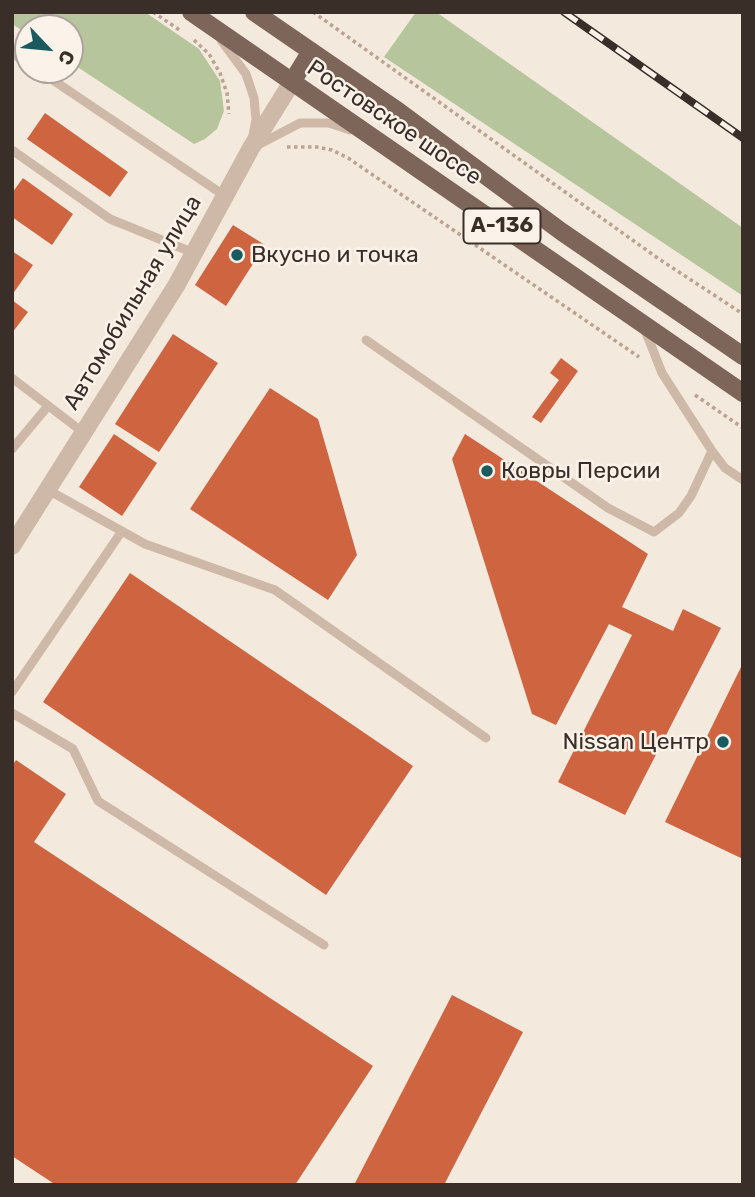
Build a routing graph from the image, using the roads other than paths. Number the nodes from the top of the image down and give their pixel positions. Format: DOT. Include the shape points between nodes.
graph roads {
  1 [pos="191,12"];
  2 [pos="254,12"];
  3 [pos="210,26"];
  4 [pos="311,51"];
  5 [pos="292,82"];
  6 [pos="59,84"];
  7 [pos="251,148"];
  8 [pos="389,149"];
  9 [pos="12,150"];
  10 [pos="226,196"];
  11 [pos="194,253"];
  12 [pos="642,321"];
  13 [pos="366,340"];
  14 [pos="743,356"];
  15 [pos="12,378"];
  16 [pos="743,393"];
  17 [pos="48,405"];
  18 [pos="84,433"];
  19 [pos="12,449"];
  20 [pos="712,451"];
  21 [pos="743,480"];
  22 [pos="48,489"];
  23 [pos="122,531"];
  24 [pos="12,546"];
  25 [pos="12,692"];
  26 [pos="12,713"];
  27 [pos="486,738"];
  28 [pos="324,945"];
  1 -- 3 [label="main road, Ростовское шоссе / А-136"];
  2 -- 4 [label="main road, Ростовское шоссе / А-136"];
  3 -- 5 [label="main road, Ростовское шоссе / А-136"];
  3 -- 7 [label="lane" via="246,74 256,120"];
  4 -- 5 [label="main road"];
  4 -- 14 [label="main road, Ростовское шоссе / А-136"];
  5 -- 7 [label="street, Автомобильная улица"];
  5 -- 8 [label="main road, Ростовское шоссе / А-136"];
  6 -- 10 [label="lane"];
  7 -- 8 [label="lane" via="300,123 329,123"];
  7 -- 10 [label="street, Автомобильная улица"];
  8 -- 12 [label="main road, Ростовское шоссе / А-136"];
  9 -- 11 [label="lane" via="110,219"];
  10 -- 11 [label="street, Автомобильная улица"];
  11 -- 18 [label="street, Автомобильная улица" via="180,289"];
  12 -- 16 [label="main road, Ростовское шоссе / А-136"];
  12 -- 20 [label="lane" via="662,373"];
  13 -- 20 [label="lane" via="608,508 654,532 679,513"];
  15 -- 17 [label="lane"];
  17 -- 18 [label="lane"];
  17 -- 19 [label="lane"];
  18 -- 22 [label="street, Автомобильная улица"];
  20 -- 21 [label="lane" via="725,468"];
  22 -- 23 [label="lane"];
  22 -- 24 [label="street, Автомобильная улица"];
  23 -- 25 [label="lane"];
  23 -- 27 [label="lane" via="145,544 275,590"];
  26 -- 28 [label="lane" via="73,749 98,802"];
}
